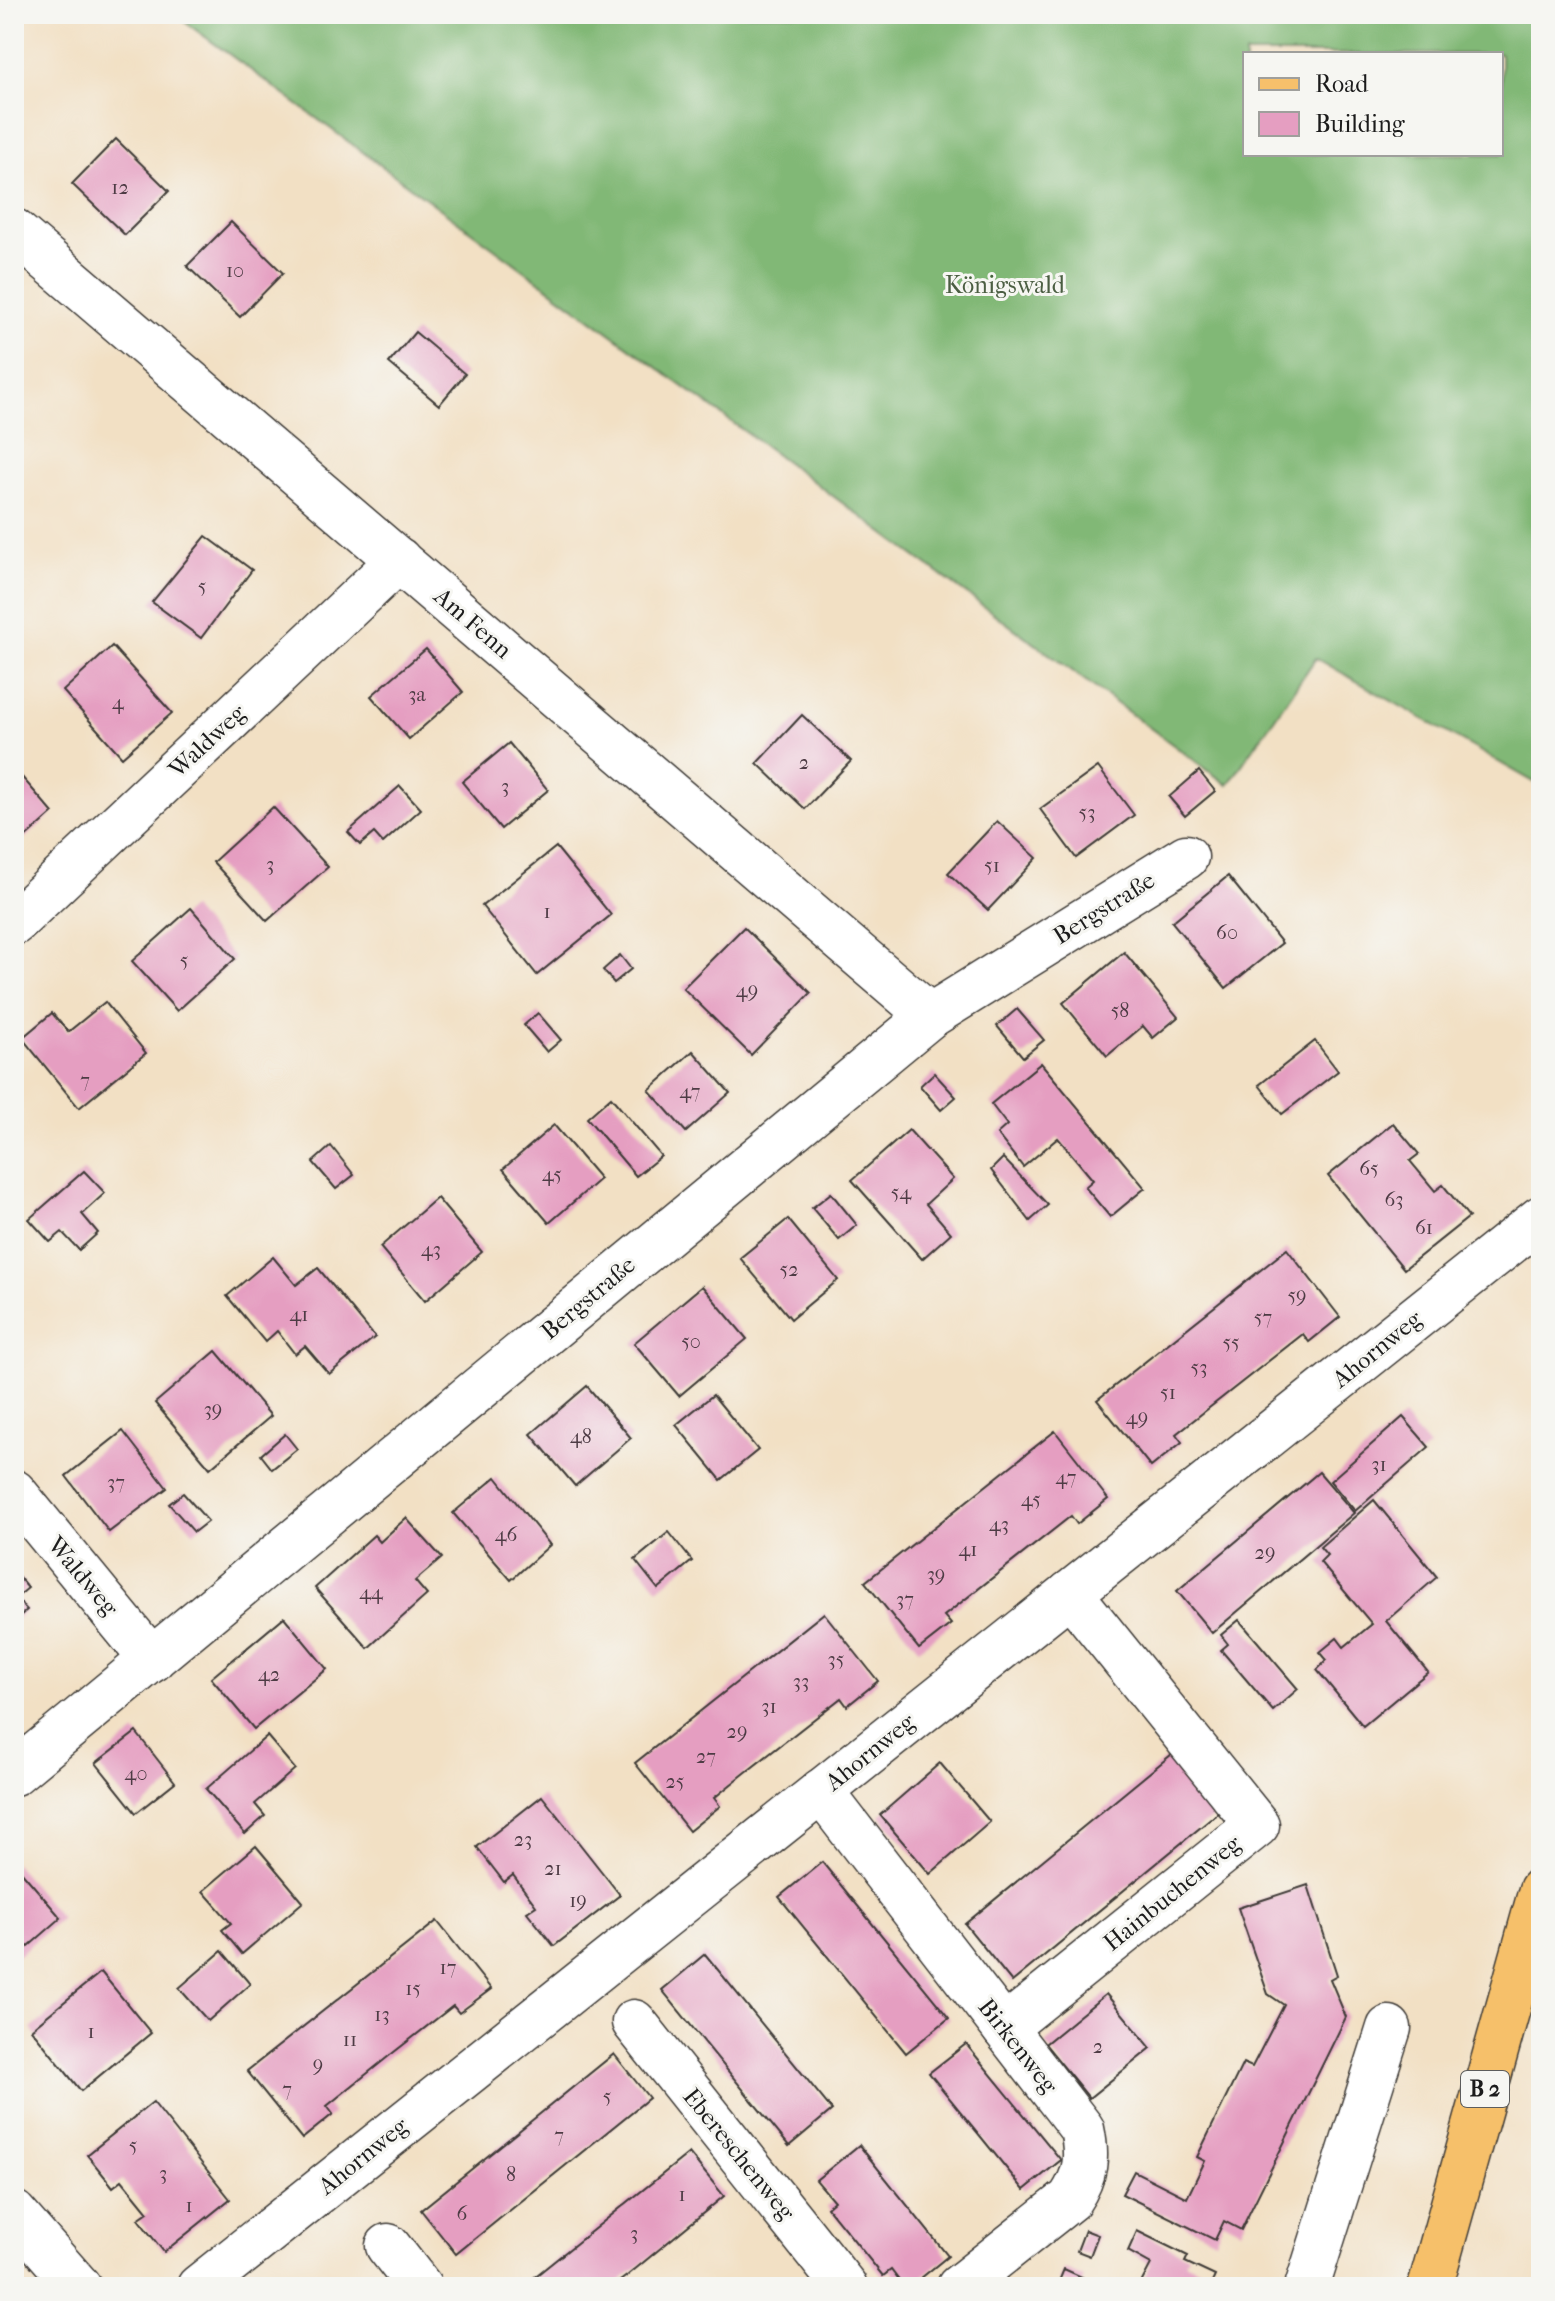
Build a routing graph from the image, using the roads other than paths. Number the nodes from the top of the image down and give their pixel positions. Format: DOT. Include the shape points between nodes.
graph roads {
  1 [pos="14,231"];
  2 [pos="399,560"];
  3 [pos="1186,857"];
  4 [pos="14,923"];
  5 [pos="930,1016"];
  6 [pos="1541,1218"];
  7 [pos="14,1492"];
  8 [pos="1070,1593"];
  9 [pos="152,1660"];
  10 [pos="14,1773"];
  11 [pos="821,1791"];
  12 [pos="1541,1890"];
  13 [pos="634,2022"];
  14 [pos="1004,2028"];
  15 [pos="1389,2028"];
  16 [pos="14,2213"];
  17 [pos="388,2246"];
  18 [pos="79,2287"];
  19 [pos="199,2287"];
  20 [pos="420,2287"];
  21 [pos="845,2287"];
  22 [pos="959,2287"];
  23 [pos="1307,2287"];
  24 [pos="1430,2287"];
  1 -- 2 [label="street, Am Fenn"];
  2 -- 4 [label="street, Waldweg"];
  2 -- 5 [label="street, Am Fenn"];
  3 -- 5 [label="street, Bergstraße"];
  5 -- 9 [label="street, Bergstraße"];
  6 -- 8 [label="street, Ahornweg"];
  7 -- 9 [label="street, Waldweg"];
  8 -- 11 [label="street, Ahornweg"];
  8 -- 14 [label="street, Hainbuchenweg" via="1257,1825"];
  9 -- 10 [label="street, Bergstraße"];
  11 -- 14 [label="street, Birkenweg"];
  11 -- 19 [label="street, Ahornweg"];
  12 -- 24 [label="main road, B 2"];
  13 -- 21 [label="street, Ebereschenweg"];
  14 -- 22 [label="street, Birkenweg" via="1082,2129 1087,2155 1082,2182 1070,2199"];
  15 -- 23 [label="street"];
  16 -- 18 [label="street"];
  17 -- 20 [label="street"];
}
